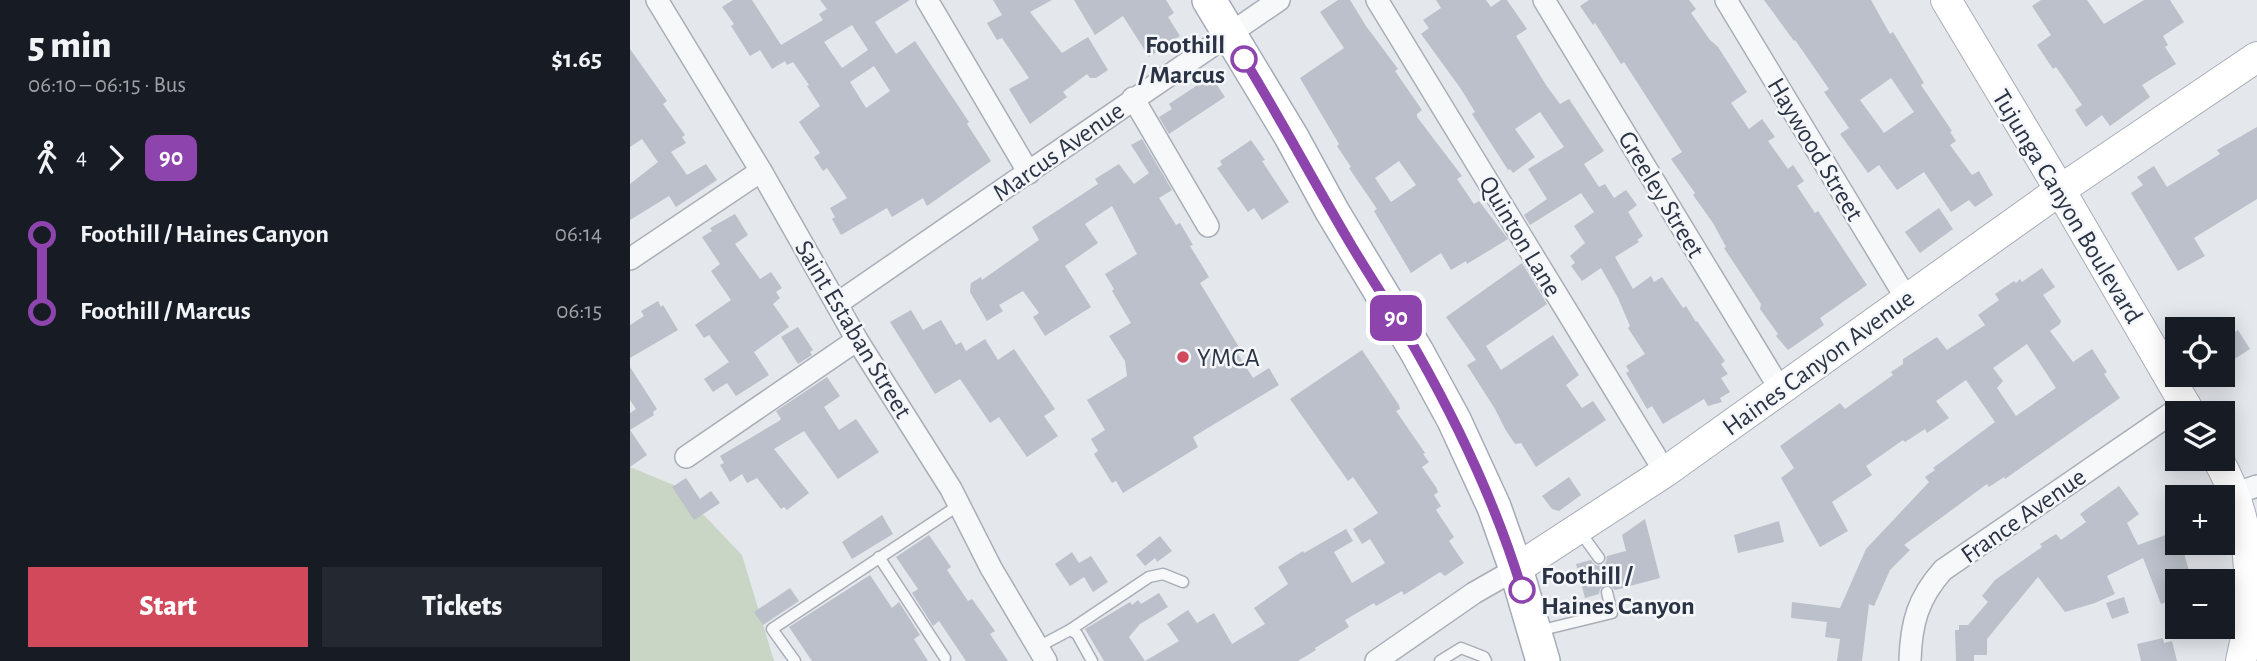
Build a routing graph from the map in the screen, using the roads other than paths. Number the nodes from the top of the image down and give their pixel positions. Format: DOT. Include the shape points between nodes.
graph roads {
  1 [pos="657,0"];
  2 [pos="927,0"];
  3 [pos="1209,0"];
  4 [pos="1279,0"];
  5 [pos="1377,0"];
  6 [pos="1544,0"];
  7 [pos="1726,0"];
  8 [pos="1946,0"];
  9 [pos="1230,34"];
  10 [pos="2257,57"];
  11 [pos="1133,98"];
  12 [pos="761,171"];
  13 [pos="1029,173"];
  14 [pos="2060,190"];
  15 [pos="1208,226"];
  16 [pos="630,259"];
  17 [pos="1906,298"];
  18 [pos="838,303"];
  19 [pos="857,340"];
  20 [pos="1780,389"];
  21 [pos="2183,401"];
  22 [pos="2165,423"];
  23 [pos="686,457"];
  24 [pos="2228,471"];
  25 [pos="1665,472"];
  26 [pos="2245,490"];
  27 [pos="959,505"];
  28 [pos="1578,528"];
  29 [pos="879,557"];
  30 [pos="1599,558"];
  31 [pos="1516,569"];
  32 [pos="1183,582"];
  33 [pos="1607,592"];
  34 [pos="1070,630"];
  35 [pos="1539,646"];
  36 [pos="2248,653"];
  37 [pos="1042,654"];
  38 [pos="944,658"];
  39 [pos="795,661"];
  40 [pos="1092,661"];
  41 [pos="1376,661"];
  42 [pos="1440,661"];
  43 [pos="1486,661"];
  44 [pos="1910,661"];
  1 -- 12 [label="street, Saint Estaban Street"];
  2 -- 13 [label="street"];
  3 -- 9 [label="main road"];
  4 -- 9 [label="street, Marcus Avenue"];
  5 -- 25 [label="street, Quinton Lane"];
  6 -- 20 [label="street, Greeley Street"];
  7 -- 17 [label="street, Haywood Street"];
  8 -- 14 [label="street, Tujunga Canyon Boulevard"];
  9 -- 11 [label="street, Marcus Avenue"];
  9 -- 31 [label="main road" via="1454,420 1494,507"];
  10 -- 14 [label="street, Haines Canyon Avenue"];
  11 -- 13 [label="street, Marcus Avenue"];
  11 -- 15 [label="street"];
  12 -- 16 [label="street"];
  12 -- 18 [label="street, Saint Estaban Street"];
  13 -- 18 [label="street, Marcus Avenue"];
  14 -- 17 [label="street, Haines Canyon Avenue"];
  14 -- 21 [label="street, Tujunga Canyon Boulevard"];
  17 -- 20 [label="street, Haines Canyon Avenue"];
  18 -- 19 [label="street, Saint Estaban Street"];
  19 -- 23 [label="street"];
  19 -- 27 [label="street, Saint Estaban Street"];
  20 -- 25 [label="street, Haines Canyon Avenue"];
  22 -- 44 [label="street, France Avenue" via="1943,570 1926,589 1917,613"];
  24 -- 26 [label="street"];
  25 -- 28 [label="street, Haines Canyon Avenue"];
  26 -- 36 [label="street" via="2253,589"];
  27 -- 29 [label="lane"];
  27 -- 37 [label="street, Saint Estaban Street"];
  28 -- 30 [label="lane"];
  28 -- 31 [label="street, Haines Canyon Avenue"];
  29 -- 38 [label="lane"];
  29 -- 39 [label="lane" via="772,629"];
  31 -- 35 [label="main road"];
  31 -- 41 [label="street, Haines Canyon Avenue"];
  32 -- 34 [label="lane" via="1163,573 1149,577"];
  33 -- 35 [label="lane" via="1612,613"];
  34 -- 37 [label="lane"];
  34 -- 40 [label="lane"];
  42 -- 43 [label="lane" via="1461,648"];
}
